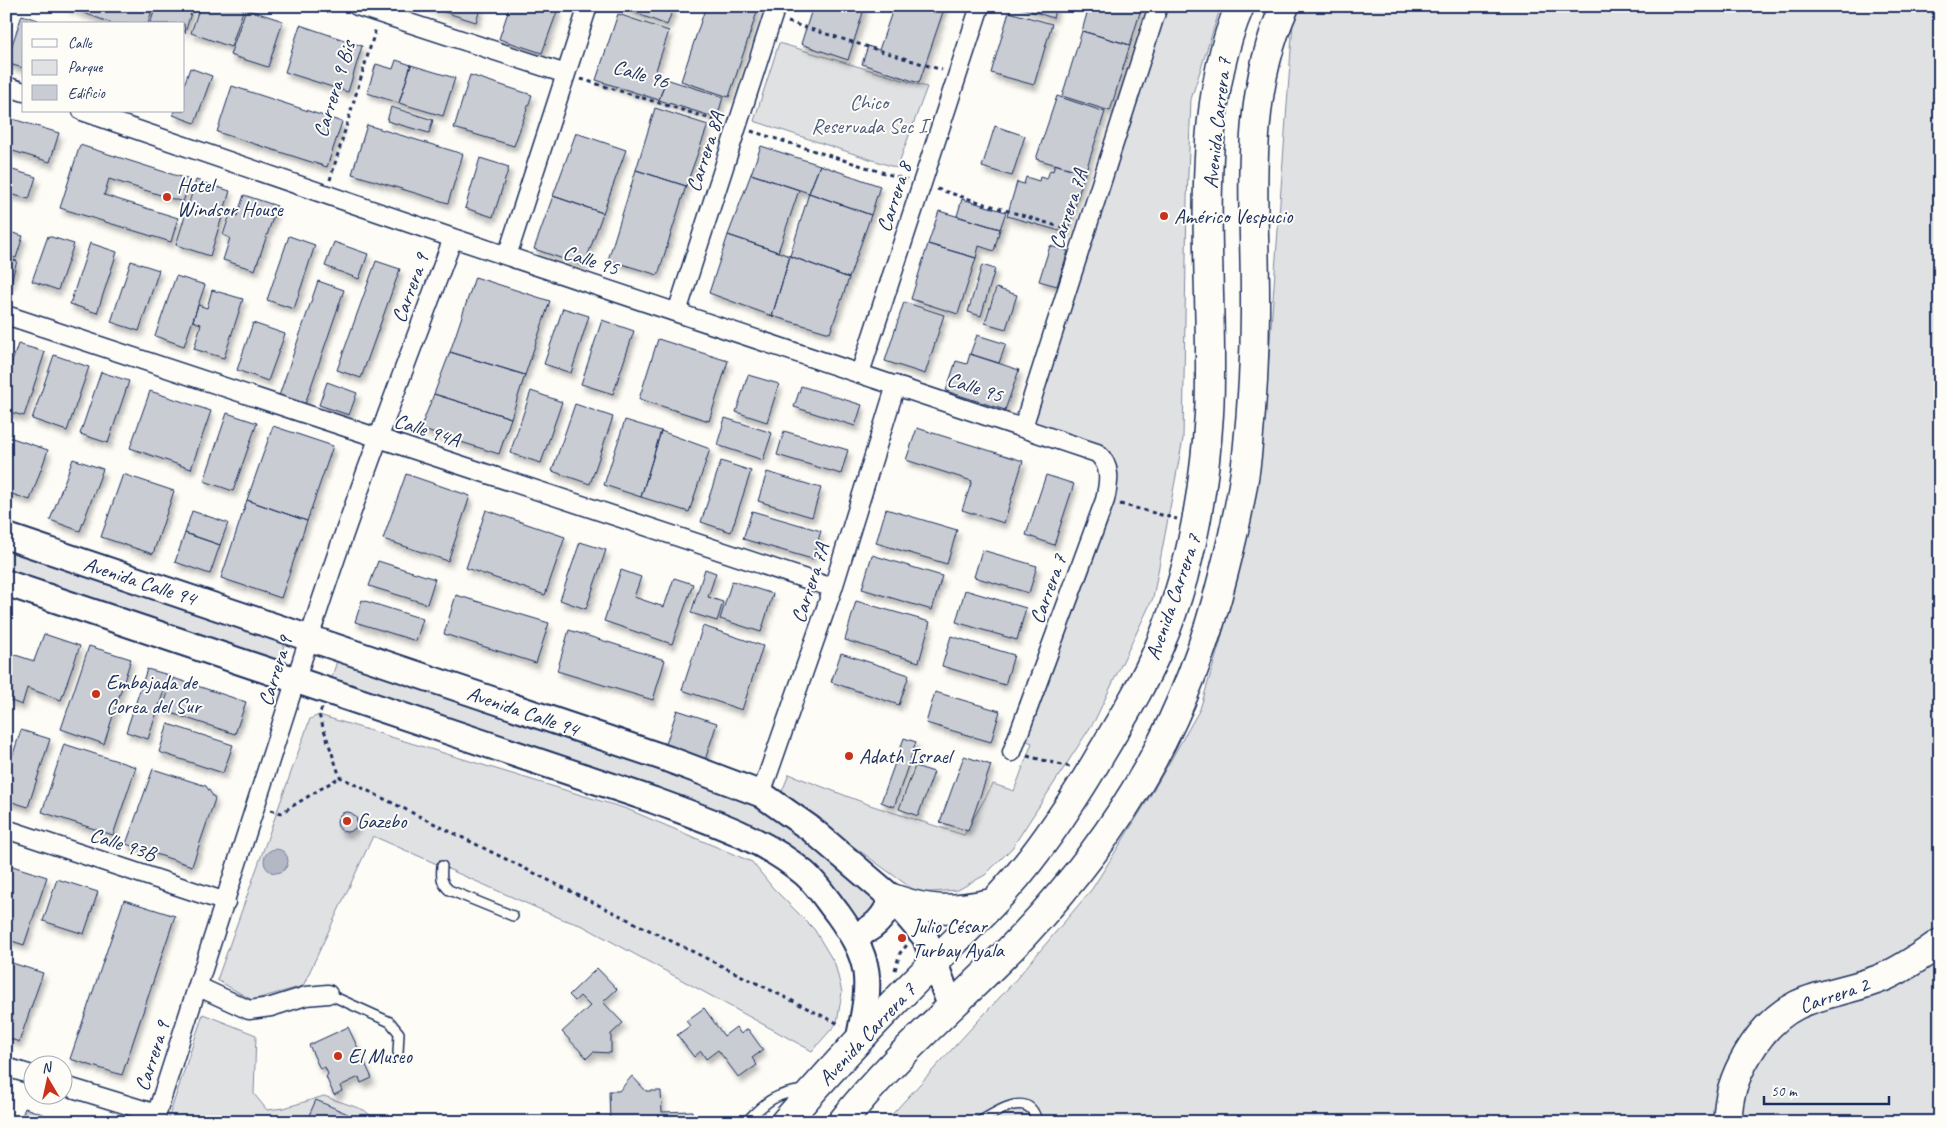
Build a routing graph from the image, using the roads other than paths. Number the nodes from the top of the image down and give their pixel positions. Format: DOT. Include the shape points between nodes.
graph roads {
  1 [pos="357,6"];
  2 [pos="588,6"];
  3 [pos="980,6"];
  4 [pos="1158,6"];
  5 [pos="1240,6"];
  6 [pos="1285,6"];
  7 [pos="381,11"];
  8 [pos="774,12"];
  9 [pos="566,74"];
  10 [pos="6,86"];
  11 [pos="22,91"];
  12 [pos="85,112"];
  13 [pos="453,238"];
  14 [pos="507,256"];
  15 [pos="677,312"];
  16 [pos="6,314"];
  17 [pos="860,373"];
  18 [pos="896,385"];
  19 [pos="1023,427"];
  20 [pos="379,438"];
  21 [pos="1087,448"];
  22 [pos="6,536"];
  23 [pos="6,584"];
  24 [pos="833,588"];
  25 [pos="310,638"];
  26 [pos="296,681"];
  27 [pos="1012,752"];
  28 [pos="761,794"];
  29 [pos="6,829"];
  30 [pos="442,866"];
  31 [pos="892,898"];
  32 [pos="226,902"];
  33 [pos="992,903"];
  34 [pos="513,916"];
  35 [pos="853,936"];
  36 [pos="1940,943"];
  37 [pos="936,960"];
  38 [pos="198,987"];
  39 [pos="328,994"];
  40 [pos="951,1007"];
  41 [pos="852,1033"];
  42 [pos="398,1053"];
  43 [pos="6,1067"];
  44 [pos="22,1072"];
  45 [pos="72,1089"];
  46 [pos="815,1089"];
  47 [pos="155,1118"];
  48 [pos="746,1122"];
  49 [pos="785,1122"];
  50 [pos="842,1122"];
  51 [pos="979,1122"];
  52 [pos="1037,1122"];
  53 [pos="1728,1122"];
  1 -- 7 [label="street"];
  2 -- 9 [label="street"];
  3 -- 17 [label="street, Carrera 8" via="917,183"];
  4 -- 19 [label="street, Carrera 7A"];
  5 -- 33 [label="main road, Avenida Carrera 7" via="1226,46 1211,142 1208,206 1209,410 1197,524 1188,565 1160,646 1089,773 1039,848"];
  6 -- 40 [label="main road, Avenida Carrera 7" via="1274,30 1262,74 1255,136 1256,311 1243,486 1230,551 1198,663 1146,774 1107,832 1032,925"];
  7 -- 9 [label="street"];
  8 -- 15 [label="street, Carrera 8A"];
  9 -- 14 [label="street"];
  10 -- 11 [label="street"];
  12 -- 13 [label="street, Calle 95"];
  13 -- 14 [label="street, Calle 95"];
  13 -- 20 [label="street, Carrera 9"];
  14 -- 15 [label="street, Calle 95"];
  15 -- 17 [label="street, Calle 95"];
  16 -- 20 [label="street, Calle 94A"];
  17 -- 18 [label="street, Calle 95"];
  18 -- 19 [label="street, Calle 95"];
  18 -- 24 [label="street, Carrera 7A"];
  19 -- 21 [label="street, Calle 95"];
  20 -- 24 [label="street, Calle 94A"];
  20 -- 25 [label="street, Carrera 9"];
  21 -- 27 [label="street, Carrera 7" via="1105,460 1108,471 1105,500"];
  22 -- 25 [label="main road, Avenida Calle 94"];
  23 -- 26 [label="main road, Avenida Calle 94"];
  24 -- 28 [label="street, Carrera 7A"];
  25 -- 26 [label="street, Carrera 9"];
  25 -- 28 [label="main road, Avenida Calle 94" via="686,765"];
  26 -- 32 [label="street, Carrera 9"];
  26 -- 35 [label="main road, Avenida Calle 94" via="638,795 742,834 777,853 804,874"];
  28 -- 31 [label="main road, Avenida Calle 94" via="811,829"];
  29 -- 32 [label="street, Calle 93B"];
  30 -- 34 [label="lane" via="441,877 449,890"];
  31 -- 33 [label="main road" via="926,909 944,910"];
  31 -- 35 [label="main road" via="874,927"];
  31 -- 37 [label="main road, Avenida Calle 94" via="924,934"];
  32 -- 38 [label="street, Carrera 9"];
  33 -- 37 [label="main road, Avenida Carrera 7"];
  35 -- 41 [label="main road, Avenida Calle 94" via="863,958 867,988"];
  36 -- 53 [label="main road, Carrera 2" via="1884,977 1811,1000 1782,1015 1755,1045 1741,1069 1731,1094"];
  37 -- 40 [label="main road, Avenida Calle 94"];
  37 -- 41 [label="main road, Avenida Carrera 7"];
  38 -- 39 [label="street" via="249,1010"];
  38 -- 47 [label="street, Carrera 9"];
  39 -- 42 [label="lane" via="390,1022 399,1033"];
  40 -- 50 [label="main road, Avenida Carrera 7" via="873,1085"];
  41 -- 46 [label="main road, Avenida Carrera 7"];
  43 -- 44 [label="street"];
  45 -- 47 [label="street"];
  46 -- 48 [label="lane" via="784,1092 770,1098"];
  46 -- 49 [label="main road, Avenida Carrera 7"];
  51 -- 52 [label="lane" via="1013,1104 1032,1110"];
}
